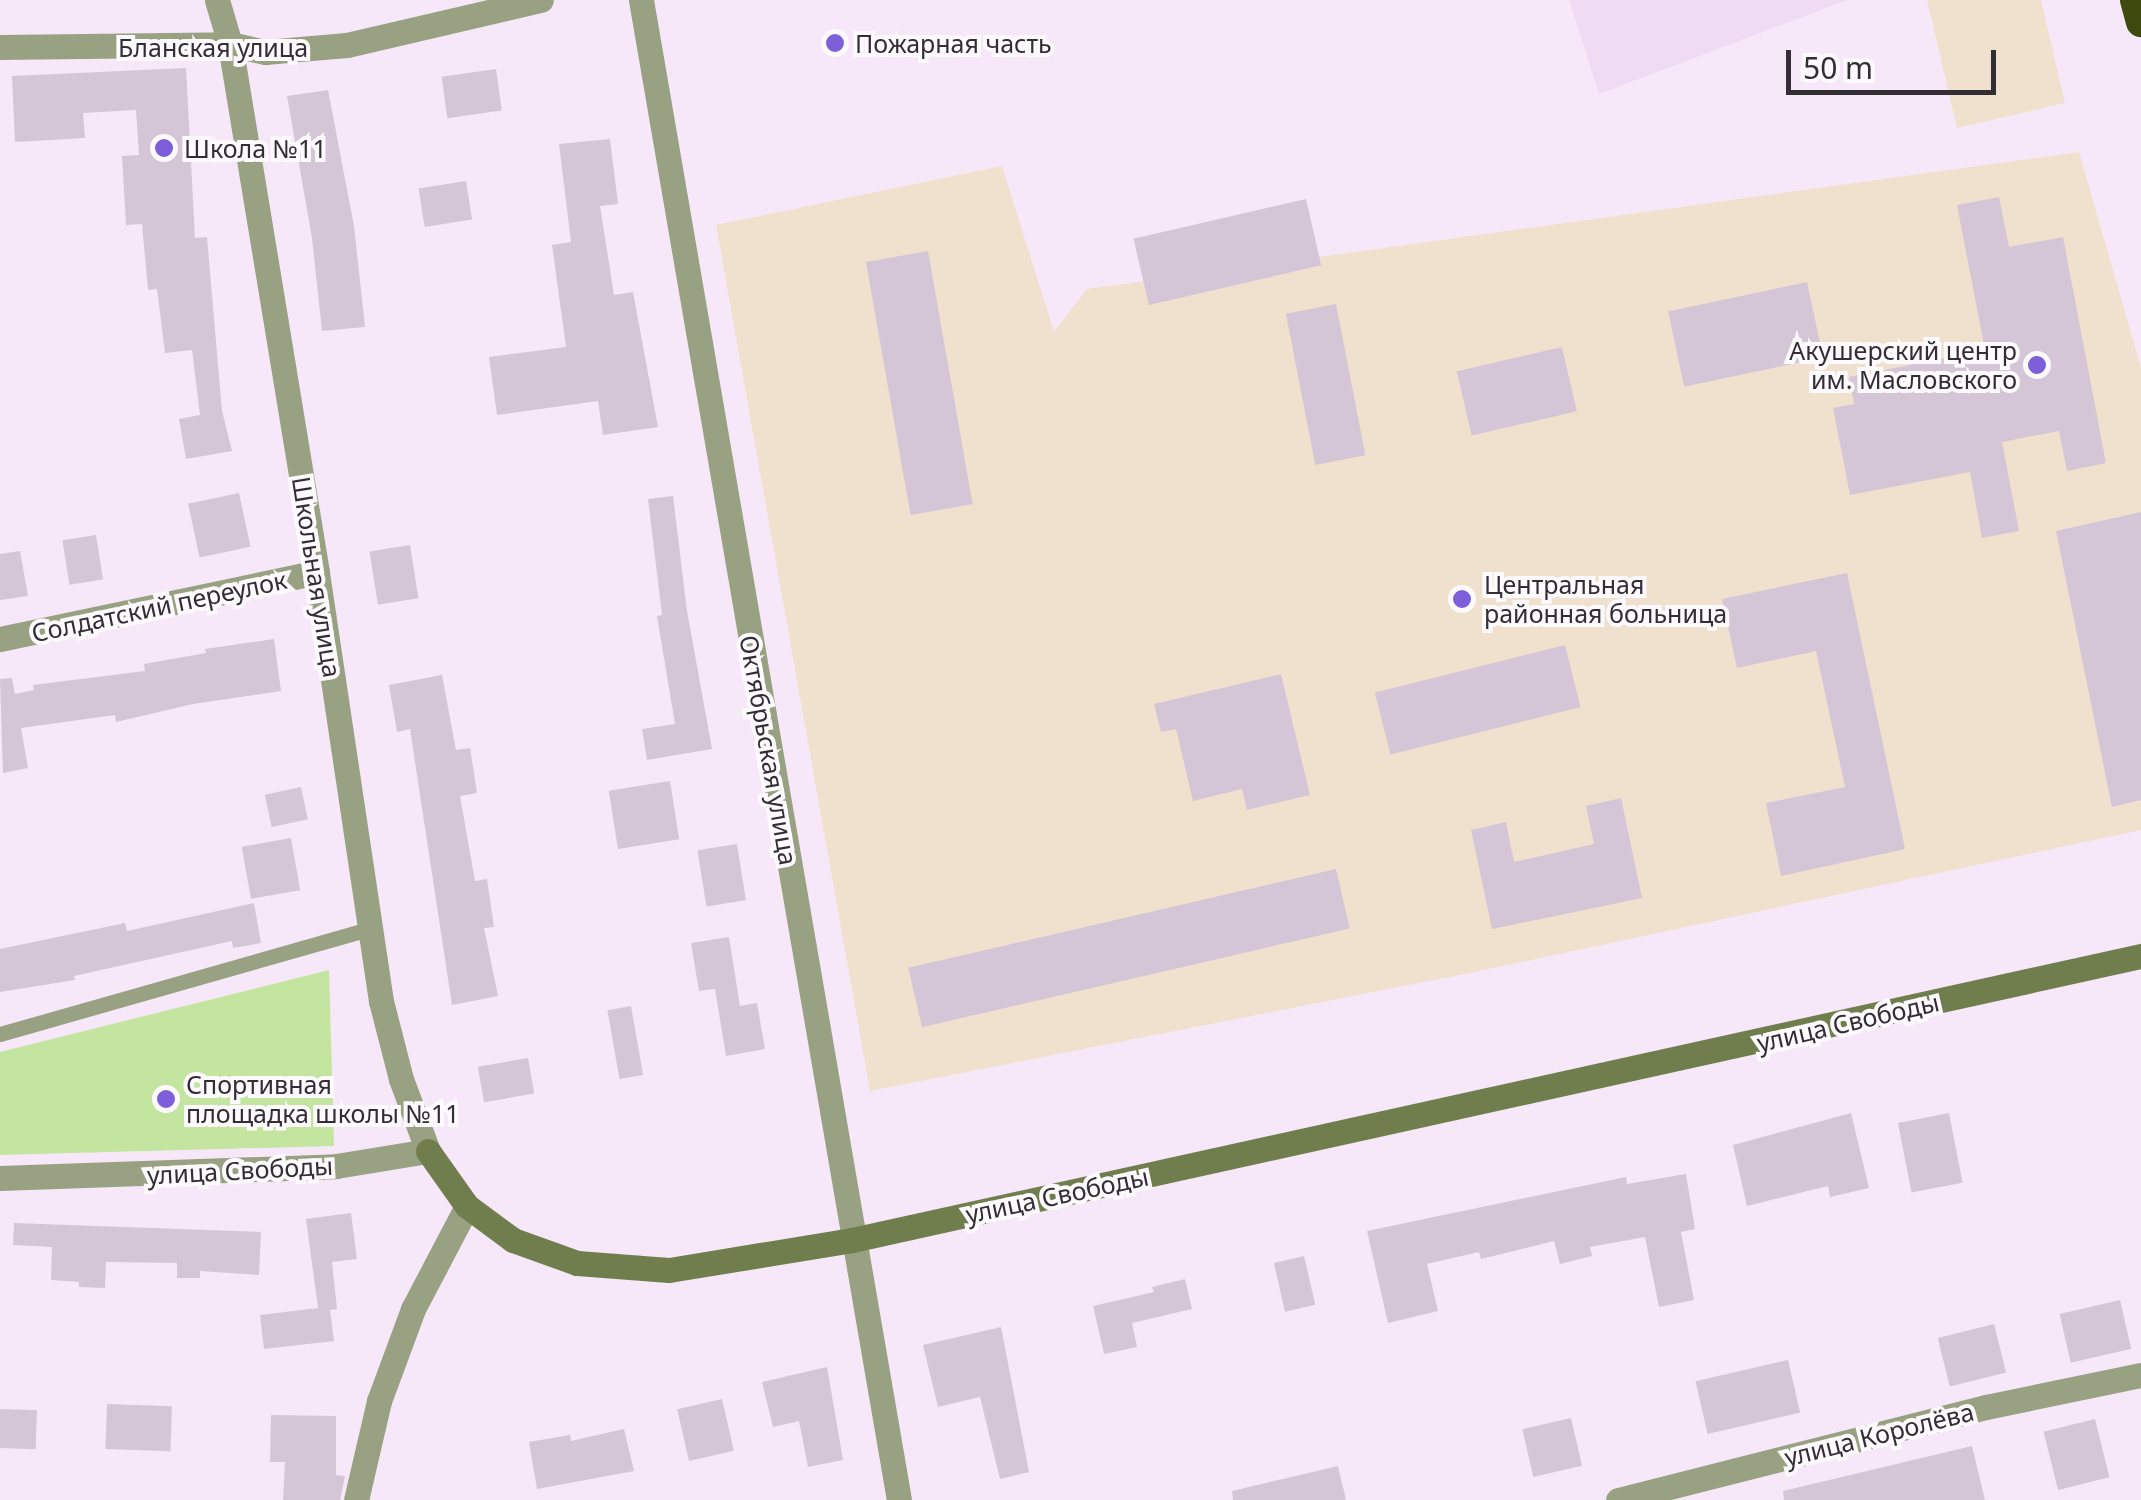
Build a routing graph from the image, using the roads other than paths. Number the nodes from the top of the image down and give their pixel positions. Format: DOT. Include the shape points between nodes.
graph roads {
  1 [pos="217,0"];
  2 [pos="542,0"];
  3 [pos="640,0"];
  4 [pos="2136,0"];
  5 [pos="2141,22"];
  6 [pos="230,44"];
  7 [pos="0,47"];
  8 [pos="317,572"];
  9 [pos="0,640"];
  10 [pos="372,928"];
  11 [pos="2141,956"];
  12 [pos="0,1034"];
  13 [pos="428,1151"];
  14 [pos="0,1178"];
  15 [pos="468,1206"];
  16 [pos="852,1240"];
  17 [pos="2141,1376"];
  18 [pos="356,1500"];
  19 [pos="900,1500"];
  20 [pos="1618,1500"];
  1 -- 6 [label="street, Школьная улица"];
  2 -- 6 [label="street, Бланская улица" via="348,45 265,52"];
  3 -- 16 [label="street, Октябрьская улица"];
  4 -- 5 [label="highway"];
  6 -- 7 [label="street, Бланская улица"];
  6 -- 8 [label="street, Школьная улица"];
  8 -- 9 [label="street, Солдатский переулок"];
  8 -- 10 [label="street, Школьная улица"];
  10 -- 12 [label="lane"];
  10 -- 13 [label="street, Школьная улица" via="381,1002"];
  11 -- 16 [label="street, улица Свободы"];
  13 -- 14 [label="street, улица Свободы" via="336,1166"];
  13 -- 15 [label="street, улица Свободы"];
  15 -- 16 [label="street, улица Свободы" via="513,1240 576,1262 669,1270"];
  15 -- 18 [label="street" via="413,1309 379,1401"];
  16 -- 19 [label="street, Октябрьская улица"];
  17 -- 20 [label="street, улица Королёва" via="1986,1407"];
}
